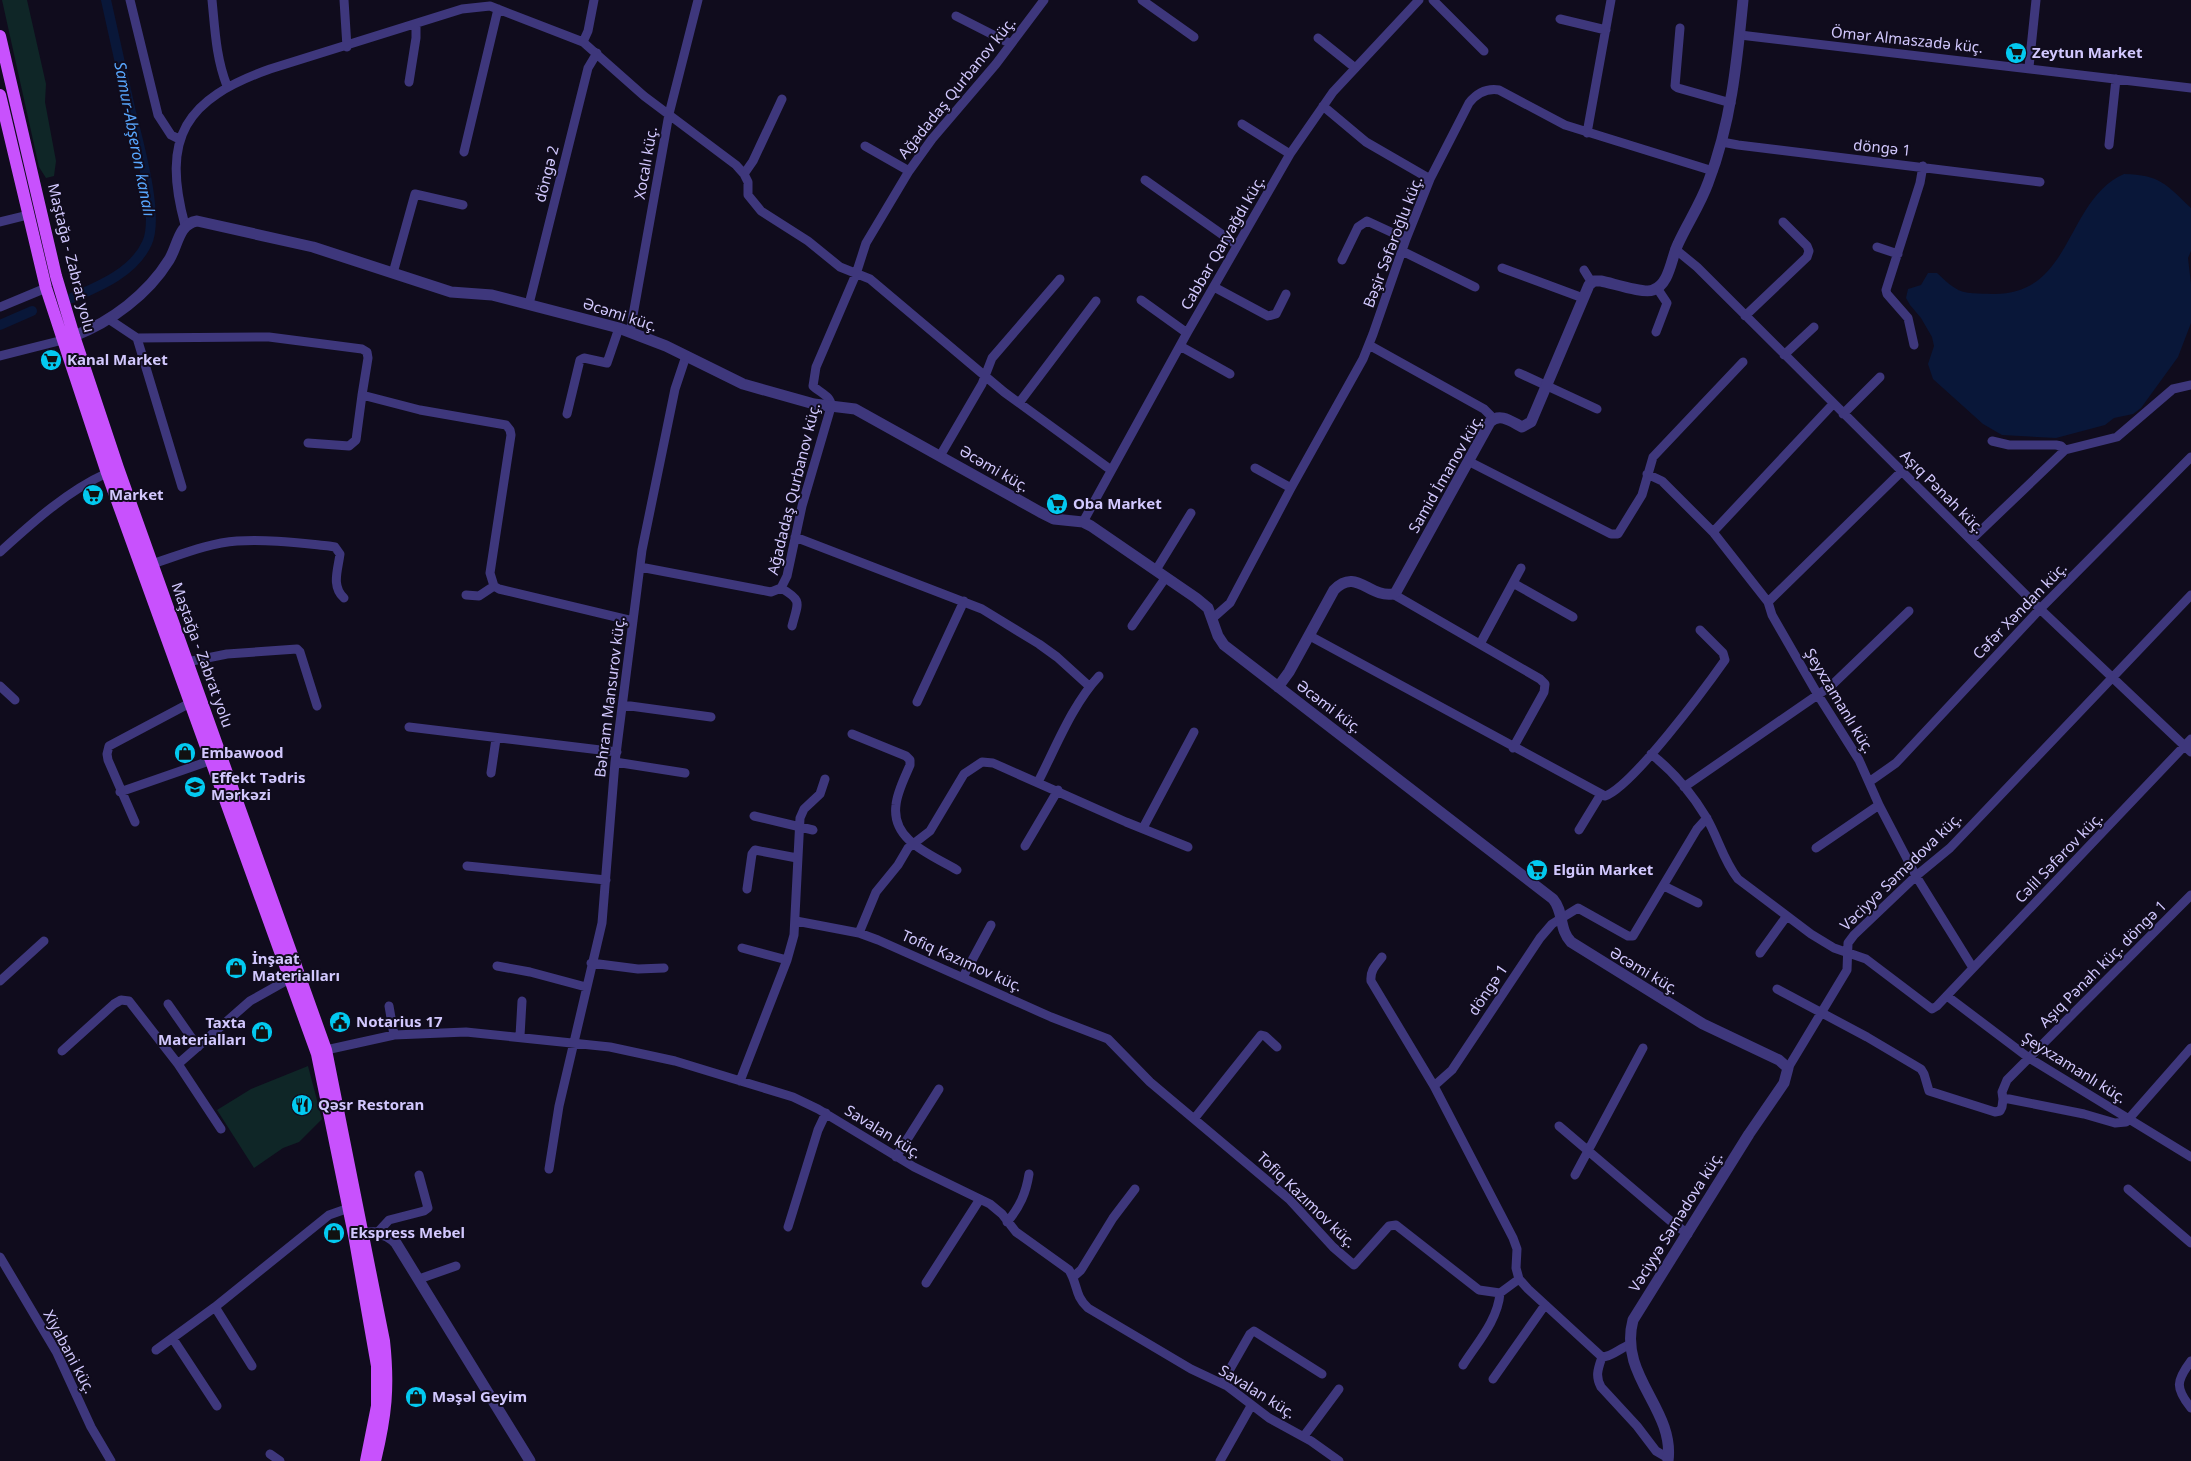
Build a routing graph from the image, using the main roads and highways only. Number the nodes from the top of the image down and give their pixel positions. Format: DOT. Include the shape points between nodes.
graph roads {
  1 [pos="0,36"];
  2 [pos="0,95"];
  3 [pos="68,338"];
  4 [pos="359,1234"];
  5 [pos="366,1461"];
  6 [pos="375,1461"];
  1 -- 3 [label="main road, Maştağa - Zabrat yolu"];
  2 -- 3 [label="main road" via="46,288"];
  3 -- 4 [label="main road" via="107,473 317,1054 349,1208"];
  3 -- 4 [label="main road, Maştağa - Zabrat yolu" via="290,942 326,1050"];
  4 -- 5 [label="main road" via="377,1366 377,1406"];
  4 -- 6 [label="main road, Maştağa - Zabrat yolu" via="387,1366 386,1407"];
}
